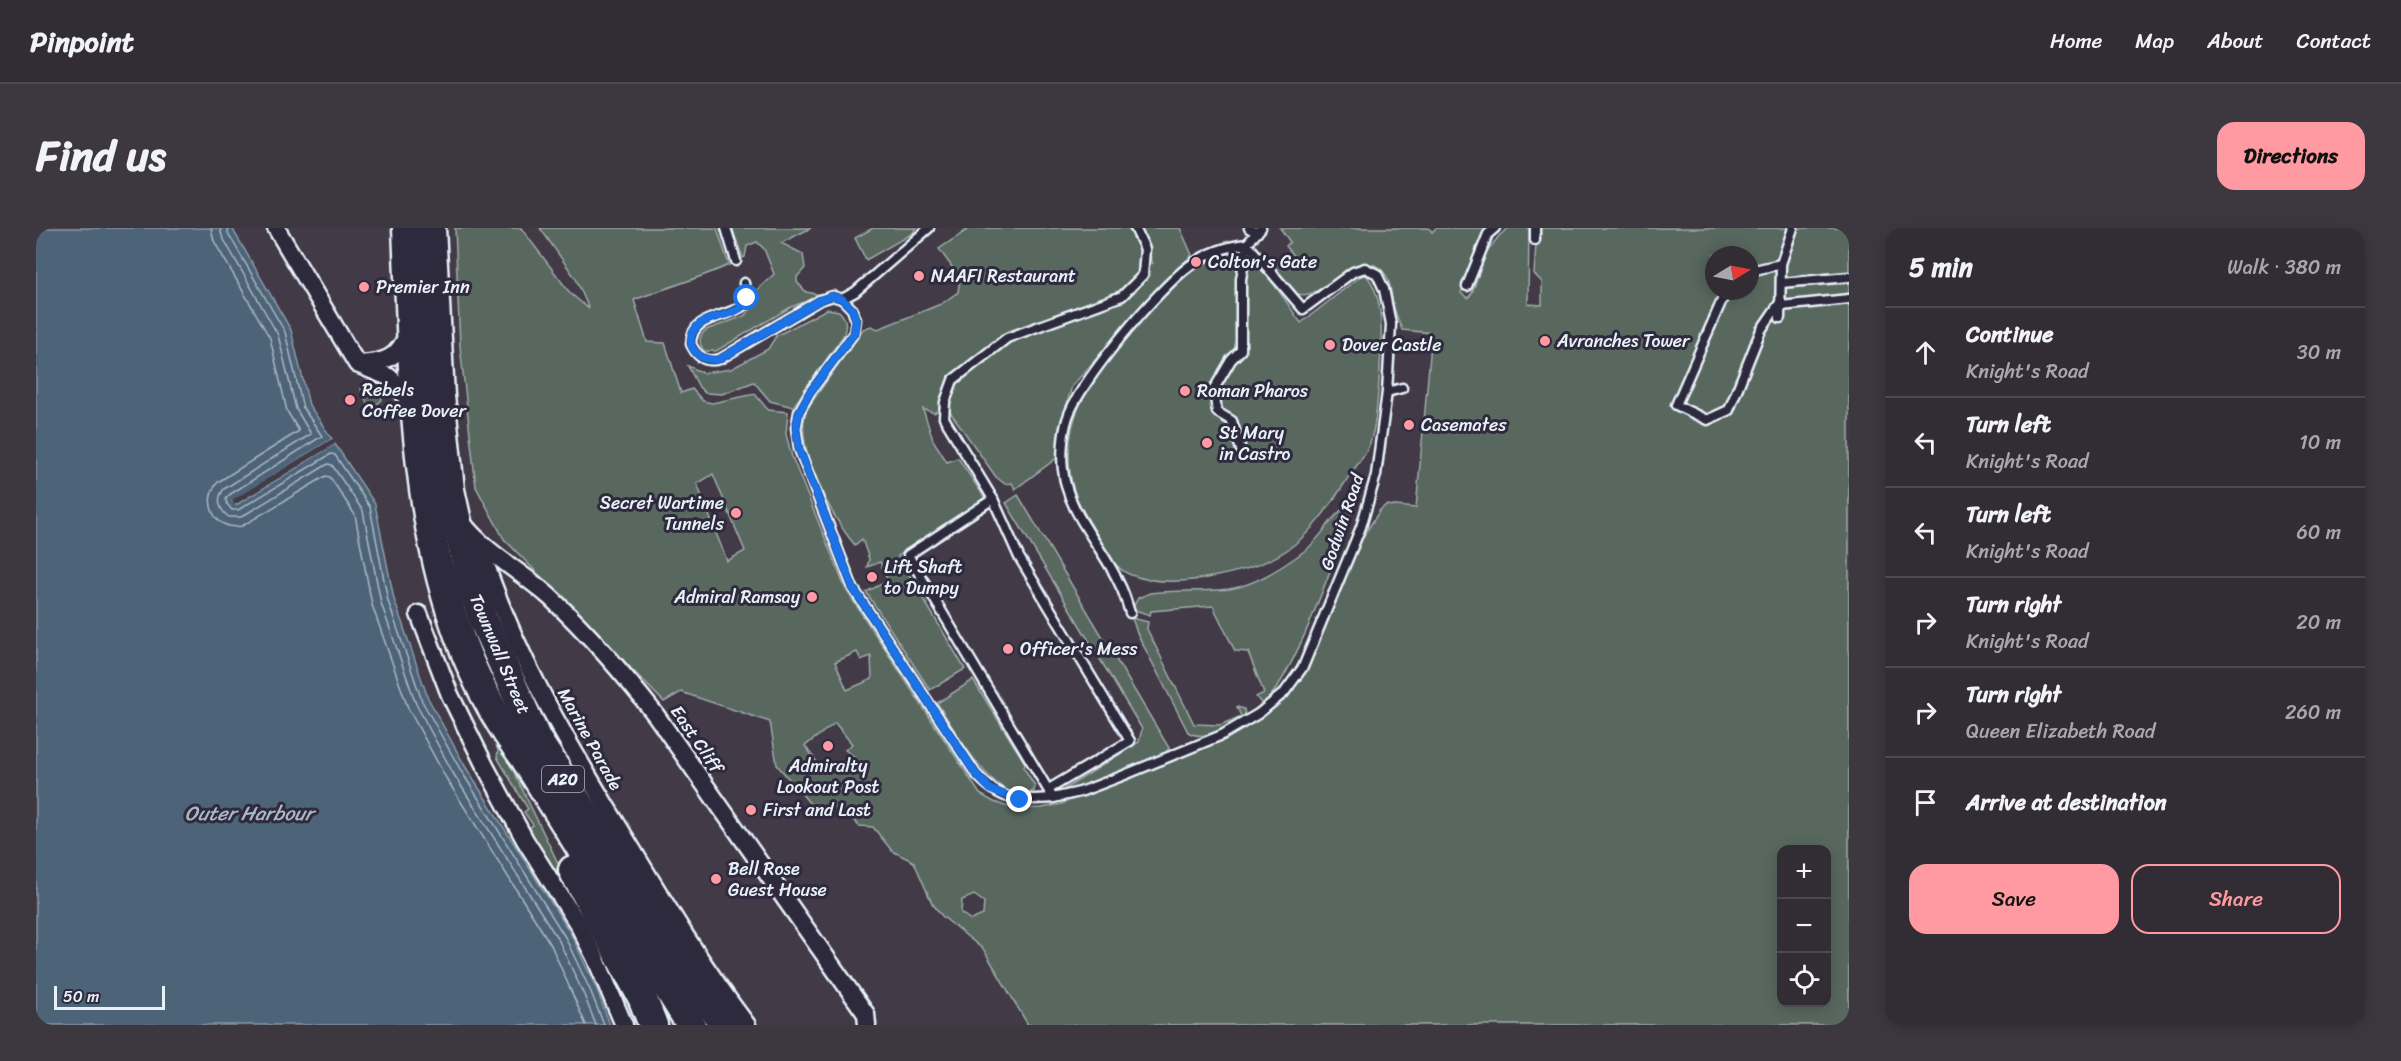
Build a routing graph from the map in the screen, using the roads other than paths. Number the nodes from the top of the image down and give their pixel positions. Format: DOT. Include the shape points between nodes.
graph roads {
  1 [pos="276,228"];
  2 [pos="407,228"];
  3 [pos="431,228"];
  4 [pos="726,228"];
  5 [pos="929,228"];
  6 [pos="1135,228"];
  7 [pos="1265,228"];
  8 [pos="1495,228"];
  9 [pos="1535,228"];
  10 [pos="1793,228"];
  11 [pos="1255,230"];
  12 [pos="1535,240"];
  13 [pos="1247,244"];
  14 [pos="736,261"];
  15 [pos="1781,264"];
  16 [pos="1759,269"];
  17 [pos="1849,277"];
  18 [pos="744,283"];
  19 [pos="1781,284"];
  20 [pos="1467,286"];
  21 [pos="842,299"];
  22 [pos="1849,299"];
  23 [pos="1722,300"];
  24 [pos="1781,303"];
  25 [pos="1780,318"];
  26 [pos="412,324"];
  27 [pos="357,364"];
  28 [pos="1402,388"];
  29 [pos="1388,392"];
  30 [pos="416,414"];
  31 [pos="1243,456"];
  32 [pos="993,500"];
  33 [pos="453,509"];
  34 [pos="478,540"];
  35 [pos="1130,613"];
  36 [pos="419,614"];
  37 [pos="508,736"];
  38 [pos="1049,789"];
  39 [pos="1053,798"];
  40 [pos="685,951"];
  41 [pos="725,1016"];
  42 [pos="624,1025"];
  43 [pos="653,1025"];
  44 [pos="691,1025"];
  45 [pos="747,1025"];
  46 [pos="867,1025"];
  1 -- 27 [label="street"];
  2 -- 26 [label="highway, Townwall Street / A20"];
  3 -- 33 [label="highway, Townwall Street / A20" via="440,396"];
  4 -- 14 [label="lane"];
  5 -- 21 [label="lane"];
  6 -- 32 [label="lane" via="1145,249 1143,275 1122,296 1006,338 953,380 944,418"];
  7 -- 11 [label="lane"];
  8 -- 20 [label="lane" via="1488,234"];
  9 -- 12 [label="lane"];
  10 -- 15 [label="lane"];
  11 -- 13 [label="lane"];
  13 -- 29 [label="lane, Godwin Road" via="1303,309 1353,273 1365,268 1377,274 1391,324"];
  13 -- 31 [label="lane" via="1241,279 1241,350 1214,389 1217,412 1232,421"];
  13 -- 35 [label="lane" via="1230,246 1200,259 1167,286 1087,381 1067,419 1062,468 1070,503 1119,583"];
  15 -- 16 [label="lane"];
  15 -- 19 [label="lane"];
  17 -- 19 [label="lane"];
  18 -- 21 [label="lane" via="744,305 706,320 694,331 691,344 701,358 720,359 820,300 832,296"];
  19 -- 24 [label="lane"];
  21 -- 39 [label="lane, Godwin Road" via="854,314 854,333 810,392 799,412 796,428 808,475 853,588 976,774 991,790 1020,800"];
  22 -- 24 [label="lane"];
  23 -- 24 [label="lane" via="1676,405 1707,420 1729,410 1761,330"];
  24 -- 25 [label="lane"];
  26 -- 27 [label="street" via="394,356 376,363"];
  26 -- 30 [label="highway, Townwall Street / A20"];
  27 -- 30 [label="street" via="389,377"];
  28 -- 29 [label="lane"];
  29 -- 39 [label="lane, Godwin Road" via="1376,475 1361,526 1306,658 1284,693 1222,735 1080,792"];
  30 -- 37 [label="highway, Townwall Street / A20" via="425,492 448,600 478,680"];
  32 -- 38 [label="lane" via="1019,557 1130,741"];
  32 -- 38 [label="lane" via="908,555"];
  33 -- 34 [label="street, East Cliff"];
  33 -- 40 [label="highway, Townwall Street / A20" via="483,621 537,740"];
  34 -- 40 [label="street, Marine Parade" via="491,585 559,729"];
  34 -- 46 [label="street, East Cliff" via="550,598 621,670 866,1014"];
  36 -- 42 [label="street" via="450,695 525,840 586,940"];
  37 -- 43 [label="highway" via="514,759 642,997"];
  37 -- 44 [label="highway, Townwall Street / A20"];
  38 -- 39 [label="lane"];
  40 -- 41 [label="highway, Townwall Street / A20"];
  41 -- 45 [label="street"];
}
